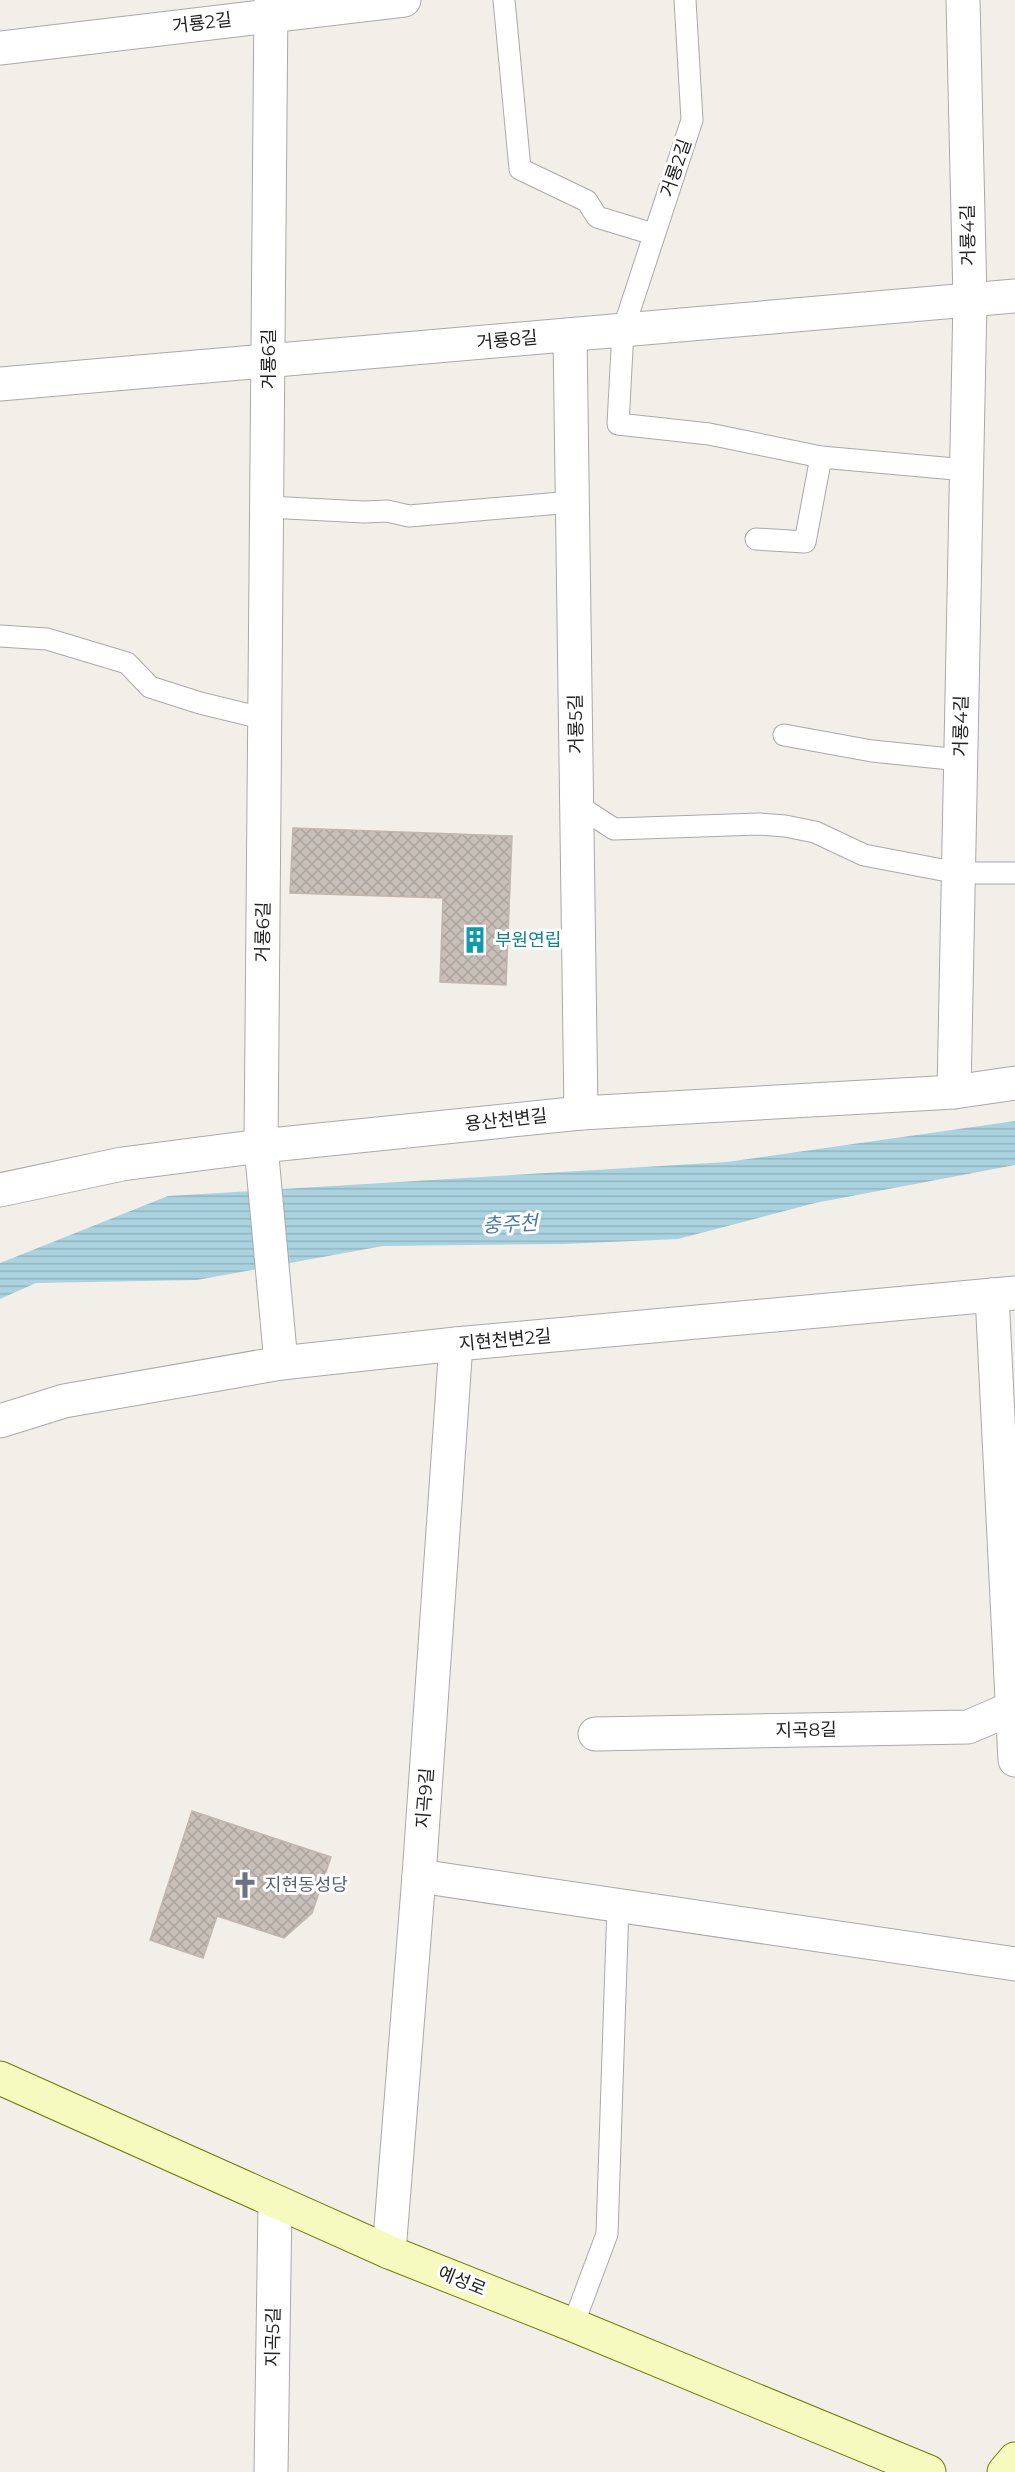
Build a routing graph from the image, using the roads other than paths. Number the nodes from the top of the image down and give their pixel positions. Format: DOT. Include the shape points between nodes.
graph roads {
  1 [pos="404,0"];
  2 [pos="504,0"];
  3 [pos="685,0"];
  4 [pos="963,0"];
  5 [pos="272,8"];
  6 [pos="0,48"];
  7 [pos="653,234"];
  8 [pos="1015,296"];
  9 [pos="970,300"];
  10 [pos="623,330"];
  11 [pos="570,335"];
  12 [pos="269,361"];
  13 [pos="0,384"];
  14 [pos="821,457"];
  15 [pos="966,470"];
  16 [pos="572,502"];
  17 [pos="268,507"];
  18 [pos="756,539"];
  19 [pos="0,636"];
  20 [pos="266,719"];
  21 [pos="784,735"];
  22 [pos="960,760"];
  23 [pos="577,805"];
  24 [pos="958,873"];
  25 [pos="1015,873"];
  26 [pos="1015,1083"];
  27 [pos="954,1092"];
  28 [pos="581,1113"];
  29 [pos="261,1146"];
  30 [pos="0,1190"];
  31 [pos="1003,1294"];
  32 [pos="456,1344"];
  33 [pos="281,1363"];
  34 [pos="0,1421"];
  35 [pos="1009,1525"];
  36 [pos="1014,1708"];
  37 [pos="596,1734"];
  38 [pos="1015,1760"];
  39 [pos="420,1876"];
  40 [pos="618,1905"];
  41 [pos="1015,1964"];
  42 [pos="0,2078"];
  43 [pos="275,2203"];
  44 [pos="389,2252"];
  45 [pos="573,2325"];
  46 [pos="1015,2459"];
  47 [pos="271,2472"];
  48 [pos="929,2472"];
  49 [pos="1004,2472"];
  1 -- 5 [label="street, 거룡2길"];
  2 -- 7 [label="lane" via="520,169 587,201 597,217"];
  3 -- 7 [label="lane, 거룡2길" via="692,120"];
  4 -- 9 [label="street, 거룡4길"];
  5 -- 6 [label="street, 거룡2길"];
  5 -- 12 [label="street, 거룡6길"];
  7 -- 10 [label="lane, 거룡2길"];
  8 -- 9 [label="street, 거룡8길"];
  9 -- 10 [label="street, 거룡8길"];
  9 -- 15 [label="street, 거룡4길"];
  10 -- 11 [label="street, 거룡8길"];
  10 -- 14 [label="lane" via="618,424 710,434"];
  11 -- 12 [label="street, 거룡8길"];
  11 -- 16 [label="street, 거룡5길"];
  12 -- 13 [label="street, 거룡8길"];
  12 -- 17 [label="street, 거룡6길"];
  14 -- 15 [label="lane"];
  14 -- 18 [label="lane" via="805,542"];
  15 -- 22 [label="street, 거룡4길"];
  16 -- 17 [label="lane" via="409,516 387,511"];
  16 -- 23 [label="street, 거룡5길"];
  17 -- 20 [label="street, 거룡6길"];
  19 -- 20 [label="lane" via="47,639 127,663 150,687"];
  20 -- 29 [label="street, 거룡6길"];
  21 -- 22 [label="lane" via="872,752"];
  22 -- 24 [label="street, 거룡4길"];
  23 -- 24 [label="lane" via="614,830 785,826 815,832 864,855"];
  23 -- 28 [label="street, 거룡5길"];
  24 -- 25 [label="lane"];
  24 -- 27 [label="street, 거룡4길"];
  26 -- 27 [label="street, 용산천변길"];
  27 -- 28 [label="street, 용산천변길"];
  28 -- 29 [label="street, 용산천변길"];
  29 -- 30 [label="street, 용산천변길" via="122,1164"];
  29 -- 33 [label="street, 거룡6길"];
  31 -- 32 [label="street, 지현천변2길"];
  31 -- 35 [label="street"];
  32 -- 33 [label="street, 지현천변2길"];
  32 -- 39 [label="street, 지곡9길"];
  33 -- 34 [label="street, 지현천변2길" via="64,1401"];
  35 -- 36 [label="street"];
  36 -- 37 [label="street, 지곡8길" via="968,1727"];
  36 -- 38 [label="street"];
  39 -- 40 [label="street"];
  39 -- 44 [label="street, 지곡9길"];
  40 -- 41 [label="street"];
  40 -- 45 [label="lane" via="608,2234"];
  42 -- 43 [label="main road, 예성로"];
  43 -- 44 [label="main road, 예성로"];
  43 -- 47 [label="street, 지곡5길"];
  44 -- 45 [label="main road, 예성로"];
  45 -- 48 [label="main road, 예성로"];
  46 -- 49 [label="main road"];
}
